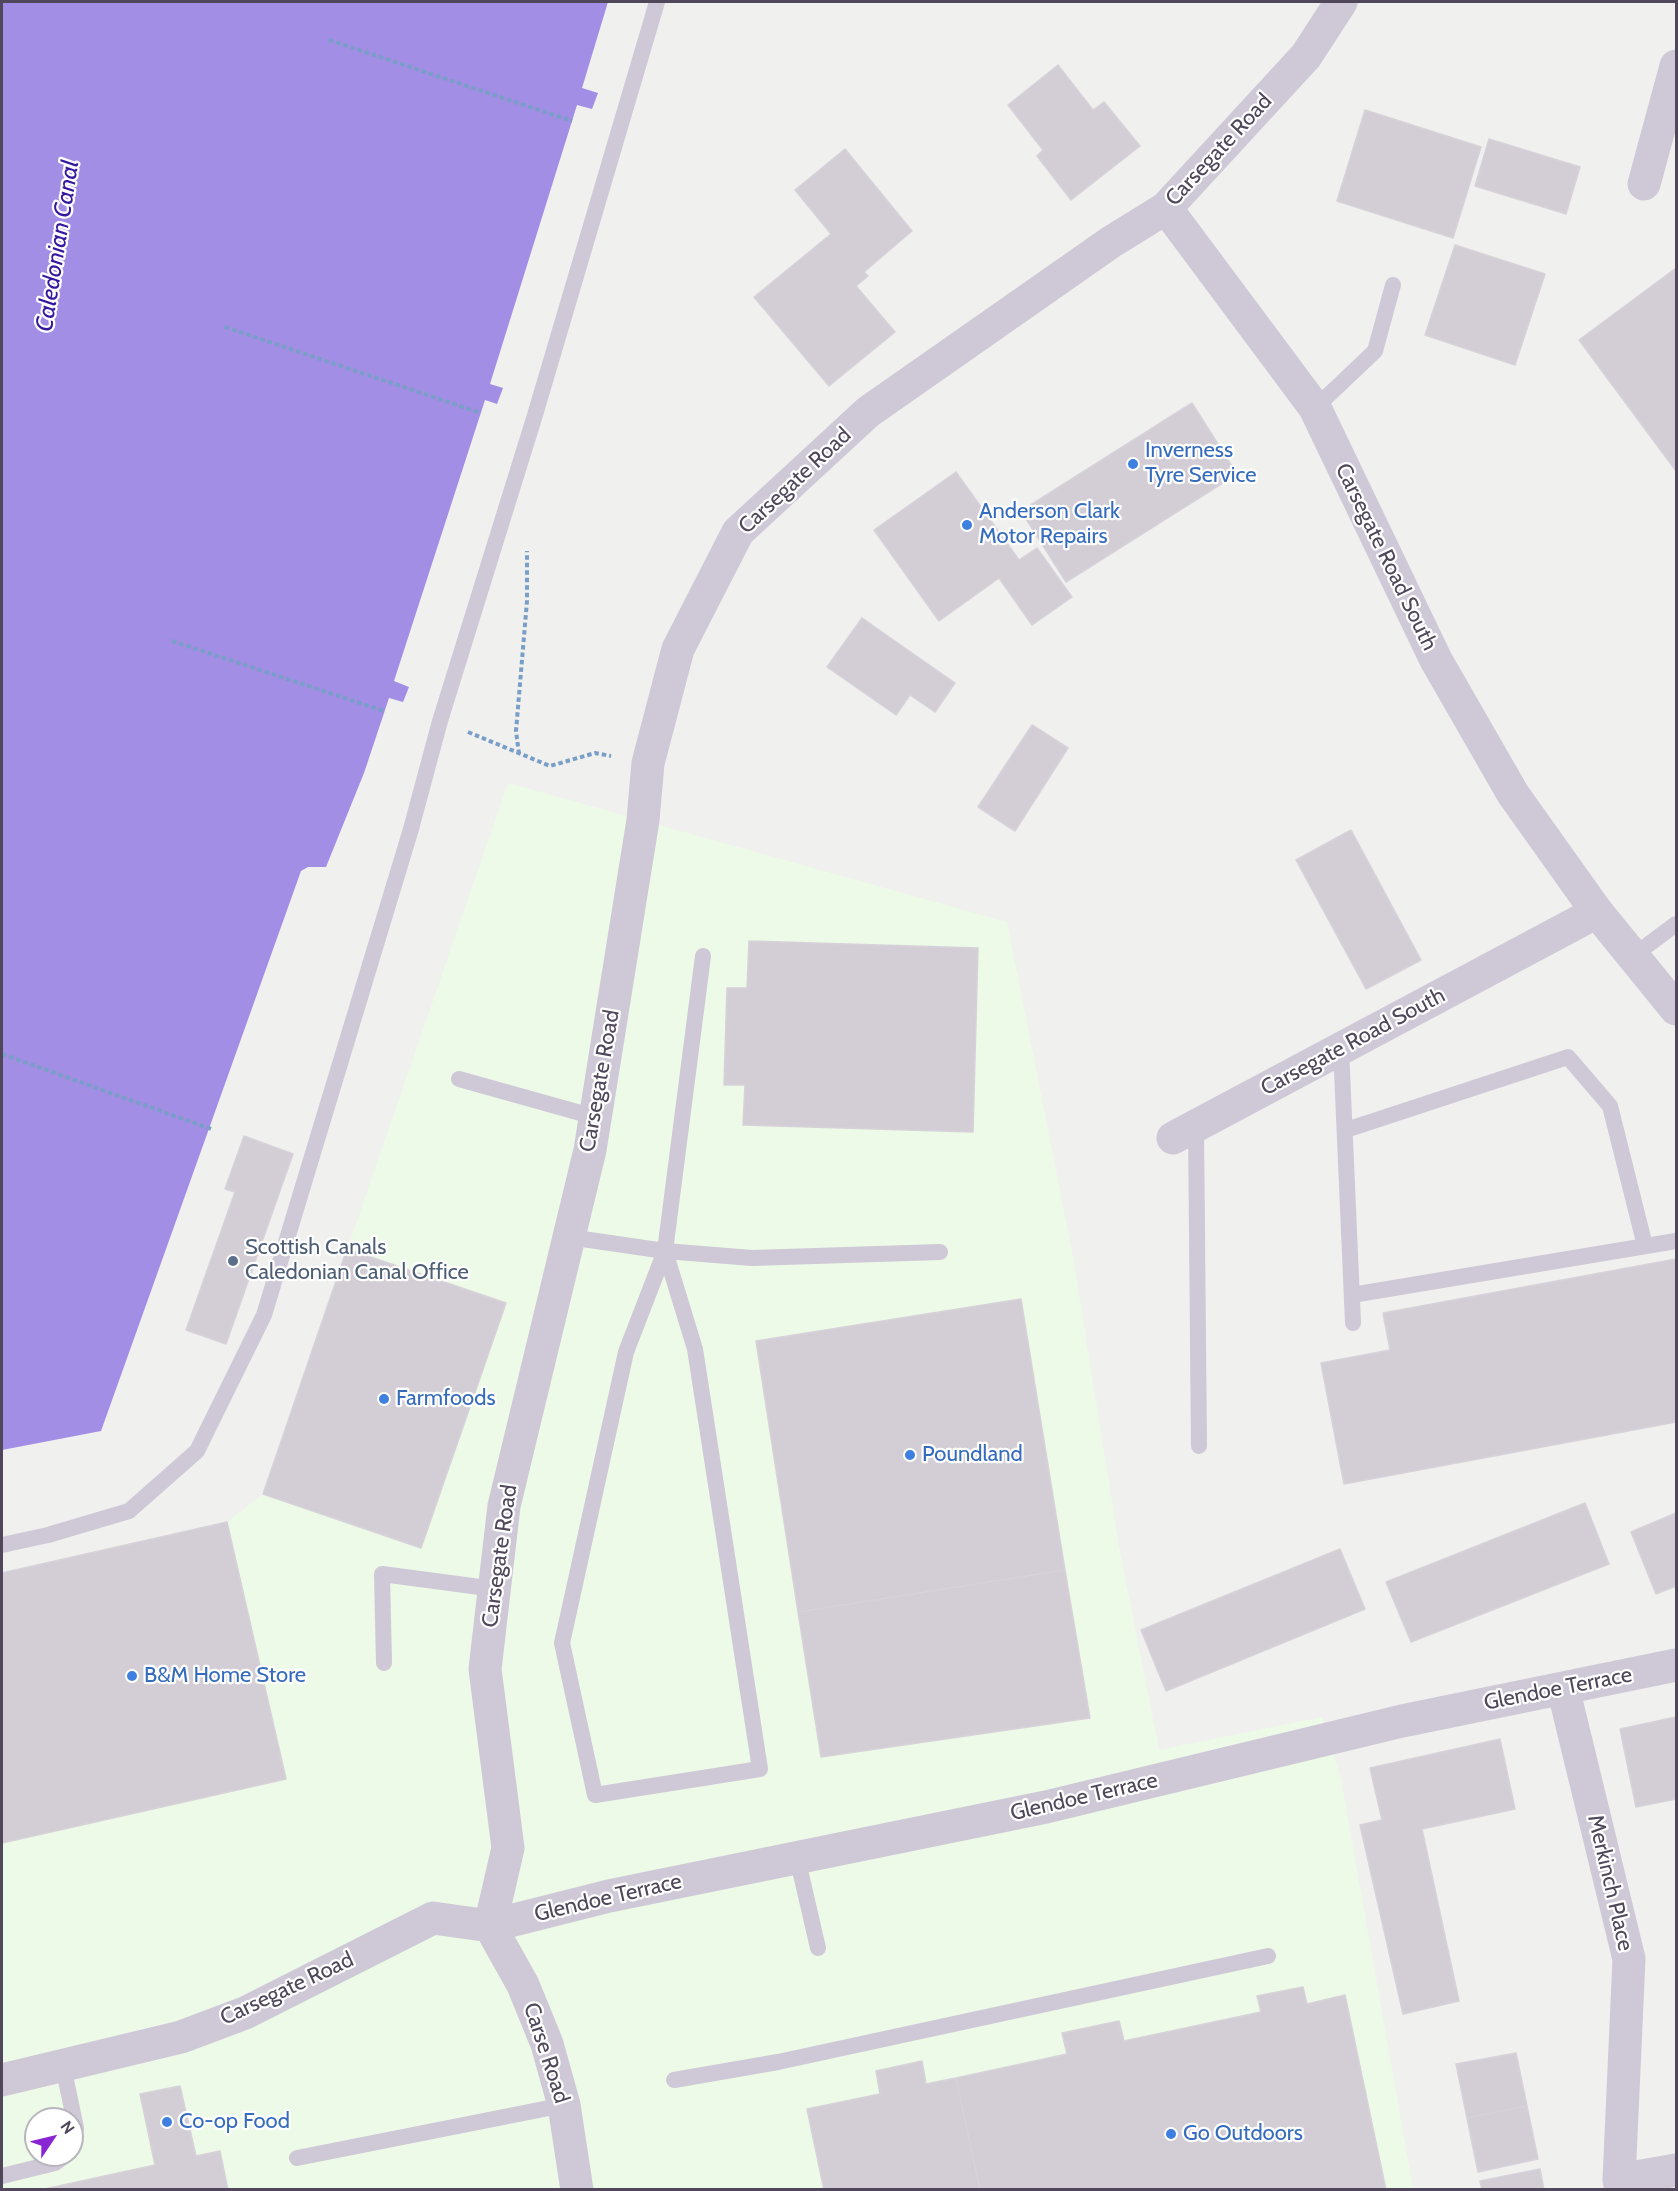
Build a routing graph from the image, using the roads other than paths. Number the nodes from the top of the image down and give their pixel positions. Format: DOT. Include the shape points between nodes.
graph roads {
  1 [pos="657,2"];
  2 [pos="1341,2"];
  3 [pos="1677,66"];
  4 [pos="1644,184"];
  5 [pos="1166,208"];
  6 [pos="1393,285"];
  7 [pos="1315,408"];
  8 [pos="1597,912"];
  9 [pos="1677,924"];
  10 [pos="703,956"];
  11 [pos="1633,956"];
  12 [pos="1677,1009"];
  13 [pos="1341,1048"];
  14 [pos="459,1079"];
  15 [pos="595,1117"];
  16 [pos="1346,1130"];
  17 [pos="1185,1132"];
  18 [pos="569,1237"];
  19 [pos="1677,1241"];
  20 [pos="1645,1246"];
  21 [pos="665,1251"];
  22 [pos="940,1252"];
  23 [pos="1352,1295"];
  24 [pos="1353,1323"];
  25 [pos="1199,1446"];
  26 [pos="2,1545"];
  27 [pos="495,1589"];
  28 [pos="384,1663"];
  29 [pos="1677,1665"];
  30 [pos="1563,1688"];
  31 [pos="797,1857"];
  32 [pos="490,1926"];
  33 [pos="818,1948"];
  34 [pos="1268,1956"];
  35 [pos="63,2066"];
  36 [pos="2,2079"];
  37 [pos="674,2080"];
  38 [pos="564,2105"];
  39 [pos="72,2107"];
  40 [pos="297,2158"];
  41 [pos="39,2167"];
  42 [pos="1677,2170"];
  43 [pos="2,2176"];
  44 [pos="1620,2185"];
  45 [pos="577,2190"];
  1 -- 26 [label="lane" via="264,1315 197,1451 180,1466 129,1510"];
  2 -- 5 [label="street, Carsegate Road" via="1306,56"];
  3 -- 4 [label="street"];
  5 -- 7 [label="street, Carsegate Road South"];
  5 -- 15 [label="street, Carsegate Road" via="1111,242 868,412 738,532 678,650 648,763 643,820"];
  6 -- 7 [label="lane" via="1376,351"];
  7 -- 8 [label="street, Carsegate Road South" via="1436,660 1513,794"];
  8 -- 11 [label="street, Carsegate Road South"];
  8 -- 13 [label="street, Carsegate Road South"];
  9 -- 11 [label="lane"];
  10 -- 21 [label="lane"];
  11 -- 12 [label="street, Carsegate Road South"];
  13 -- 16 [label="lane"];
  13 -- 17 [label="street, Carsegate Road South"];
  14 -- 15 [label="lane"];
  15 -- 18 [label="street, Carsegate Road"];
  16 -- 20 [label="lane" via="1568,1057 1610,1106"];
  16 -- 23 [label="lane"];
  17 -- 25 [label="lane"];
  18 -- 21 [label="lane"];
  18 -- 27 [label="street, Carsegate Road" via="504,1506"];
  19 -- 20 [label="lane"];
  20 -- 23 [label="lane"];
  21 -- 21 [label="lane" via="695,1348 760,1769 595,1795 562,1643 626,1352"];
  21 -- 22 [label="lane" via="752,1258"];
  23 -- 24 [label="lane"];
  27 -- 28 [label="lane" via="382,1574"];
  27 -- 32 [label="street, Carsegate Road" via="485,1669 508,1848"];
  29 -- 30 [label="street, Glendoe Terrace"];
  30 -- 31 [label="street, Glendoe Terrace" via="1402,1721 1046,1807"];
  30 -- 44 [label="street, Merkinch Place" via="1629,1959"];
  31 -- 32 [label="street, Glendoe Terrace" via="609,1896"];
  31 -- 33 [label="lane"];
  32 -- 35 [label="street, Carsegate Road" via="433,1918 245,2013 181,2037"];
  32 -- 38 [label="street, Carse Road" via="523,1985 547,2044"];
  34 -- 37 [label="lane" via="778,2062"];
  35 -- 36 [label="street, Carsegate Road"];
  35 -- 39 [label="lane"];
  38 -- 40 [label="lane"];
  38 -- 45 [label="street, Carse Road"];
  41 -- 43 [label="lane"];
  42 -- 44 [label="street"];
}
